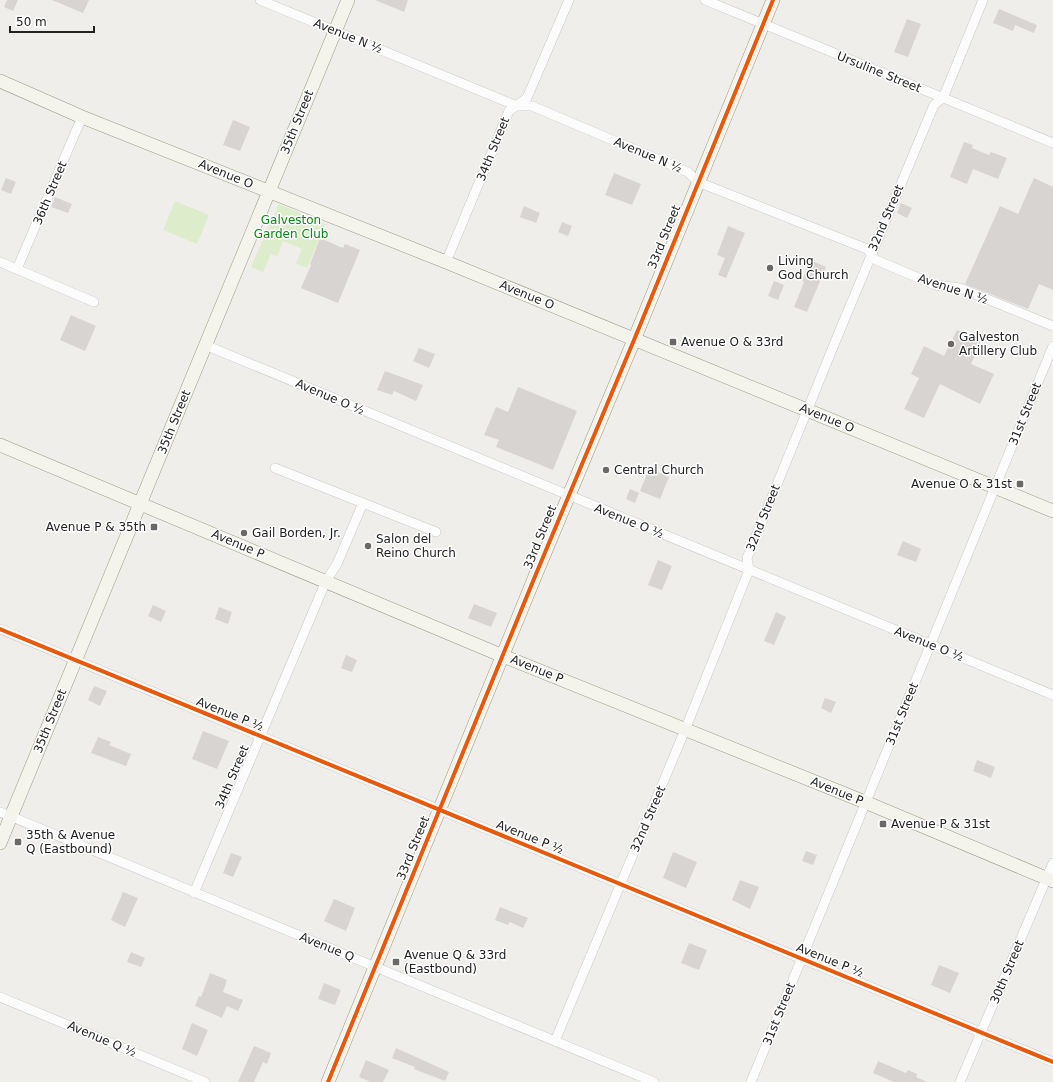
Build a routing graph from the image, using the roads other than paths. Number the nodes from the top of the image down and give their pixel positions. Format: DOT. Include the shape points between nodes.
graph roads {
  1 [pos="260,0"];
  2 [pos="348,0"];
  3 [pos="569,0"];
  4 [pos="705,0"];
  5 [pos="773,0"];
  6 [pos="983,0"];
  7 [pos="763,24"];
  8 [pos="335,31"];
  9 [pos="0,81"];
  10 [pos="943,98"];
  11 [pos="518,106"];
  12 [pos="82,117"];
  13 [pos="1053,143"];
  14 [pos="698,182"];
  15 [pos="269,191"];
  16 [pos="871,255"];
  17 [pos="0,262"];
  18 [pos="446,262"];
  19 [pos="17,269"];
  20 [pos="94,302"];
  21 [pos="1053,326"];
  22 [pos="634,340"];
  23 [pos="205,345"];
  24 [pos="1053,346"];
  25 [pos="808,410"];
  26 [pos="0,445"];
  27 [pos="275,468"];
  28 [pos="995,488"];
  29 [pos="568,496"];
  30 [pos="140,503"];
  31 [pos="363,503"];
  32 [pos="1053,511"];
  33 [pos="436,532"];
  34 [pos="749,570"];
  35 [pos="326,581"];
  36 [pos="0,629"];
  37 [pos="930,644"];
  38 [pos="503,656"];
  39 [pos="75,660"];
  40 [pos="1053,695"];
  41 [pos="685,730"];
  42 [pos="260,737"];
  43 [pos="866,802"];
  44 [pos="439,810"];
  45 [pos="6,814"];
  46 [pos="0,844"];
  47 [pos="1053,863"];
  48 [pos="1050,880"];
  49 [pos="620,885"];
  50 [pos="194,893"];
  51 [pos="801,960"];
  52 [pos="375,967"];
  53 [pos="0,997"];
  54 [pos="981,1033"];
  55 [pos="555,1041"];
  56 [pos="1053,1062"];
  57 [pos="205,1082"];
  58 [pos="328,1082"];
  59 [pos="654,1082"];
  60 [pos="751,1082"];
  61 [pos="960,1082"];
  1 -- 8 [label="street, Avenue N ½"];
  2 -- 8 [label="main road, 35th Street"];
  3 -- 11 [label="street, 34th Street" via="527,98"];
  4 -- 7 [label="street, Ursuline Street"];
  5 -- 7 [label="main road, 33rd Street"];
  6 -- 10 [label="street, 32nd Street"];
  7 -- 10 [label="street, Ursuline Street"];
  7 -- 14 [label="main road, 33rd Street"];
  8 -- 11 [label="street, Avenue N ½"];
  8 -- 15 [label="main road, 35th Street"];
  9 -- 12 [label="main road, Avenue O"];
  10 -- 13 [label="street, Ursuline Street"];
  10 -- 16 [label="street, 32nd Street" via="934,105"];
  11 -- 14 [label="street, Avenue N ½" via="532,106 688,172"];
  11 -- 18 [label="street, 34th Street" via="509,112"];
  12 -- 15 [label="main road, Avenue O"];
  12 -- 19 [label="street, 36th Street"];
  14 -- 16 [label="street, Avenue N ½" via="867,249"];
  14 -- 22 [label="main road, 33rd Street"];
  15 -- 18 [label="main road, Avenue O"];
  15 -- 23 [label="main road, 35th Street"];
  16 -- 21 [label="street, Avenue N ½" via="878,261 935,285 960,288"];
  16 -- 25 [label="street, 32nd Street"];
  17 -- 19 [label="street"];
  18 -- 22 [label="main road, Avenue O"];
  19 -- 20 [label="street"];
  22 -- 25 [label="main road, Avenue O"];
  22 -- 29 [label="main road, 33rd Street"];
  23 -- 29 [label="street, Avenue O ½"];
  23 -- 30 [label="main road, 35th Street"];
  24 -- 28 [label="street, 31st Street"];
  25 -- 28 [label="main road, Avenue O"];
  25 -- 34 [label="street, 32nd Street" via="747,558"];
  26 -- 30 [label="main road, Avenue P"];
  27 -- 31 [label="street"];
  28 -- 32 [label="main road, Avenue O"];
  28 -- 37 [label="street, 31st Street"];
  29 -- 34 [label="street, Avenue O ½"];
  29 -- 38 [label="main road, 33rd Street"];
  30 -- 35 [label="main road, Avenue P"];
  30 -- 39 [label="main road, 35th Street"];
  31 -- 33 [label="street"];
  31 -- 35 [label="street, 34th Street" via="337,564"];
  34 -- 37 [label="street, Avenue O ½"];
  34 -- 41 [label="street, 32nd Street"];
  35 -- 38 [label="main road, Avenue P"];
  35 -- 42 [label="street, 34th Street"];
  36 -- 39 [label="street, Avenue P ½"];
  37 -- 40 [label="street, Avenue O ½"];
  37 -- 43 [label="street, 31st Street"];
  38 -- 41 [label="main road, Avenue P"];
  38 -- 44 [label="main road, 33rd Street"];
  39 -- 42 [label="street, Avenue P ½"];
  39 -- 45 [label="main road, 35th Street"];
  41 -- 43 [label="main road, Avenue P"];
  41 -- 49 [label="street, 32nd Street"];
  42 -- 44 [label="street, Avenue P ½"];
  42 -- 50 [label="street, 34th Street"];
  43 -- 48 [label="main road, Avenue P"];
  43 -- 51 [label="street, 31st Street"];
  44 -- 49 [label="street, Avenue P ½"];
  44 -- 52 [label="main road, 33rd Street"];
  45 -- 46 [label="main road, 35th Street"];
  45 -- 50 [label="street, Avenue Q"];
  47 -- 48 [label="street, 30th Street"];
  48 -- 54 [label="street, 30th Street"];
  49 -- 51 [label="street, Avenue P ½"];
  49 -- 55 [label="street, 32nd Street"];
  50 -- 52 [label="street, Avenue Q"];
  51 -- 54 [label="street, Avenue P ½"];
  51 -- 60 [label="street, 31st Street"];
  52 -- 55 [label="street, Avenue Q"];
  52 -- 58 [label="main road, 33rd Street"];
  53 -- 57 [label="street, Avenue Q ½"];
  54 -- 56 [label="street, Avenue P ½"];
  54 -- 61 [label="street, 30th Street"];
  55 -- 59 [label="street, Avenue Q"];
}
